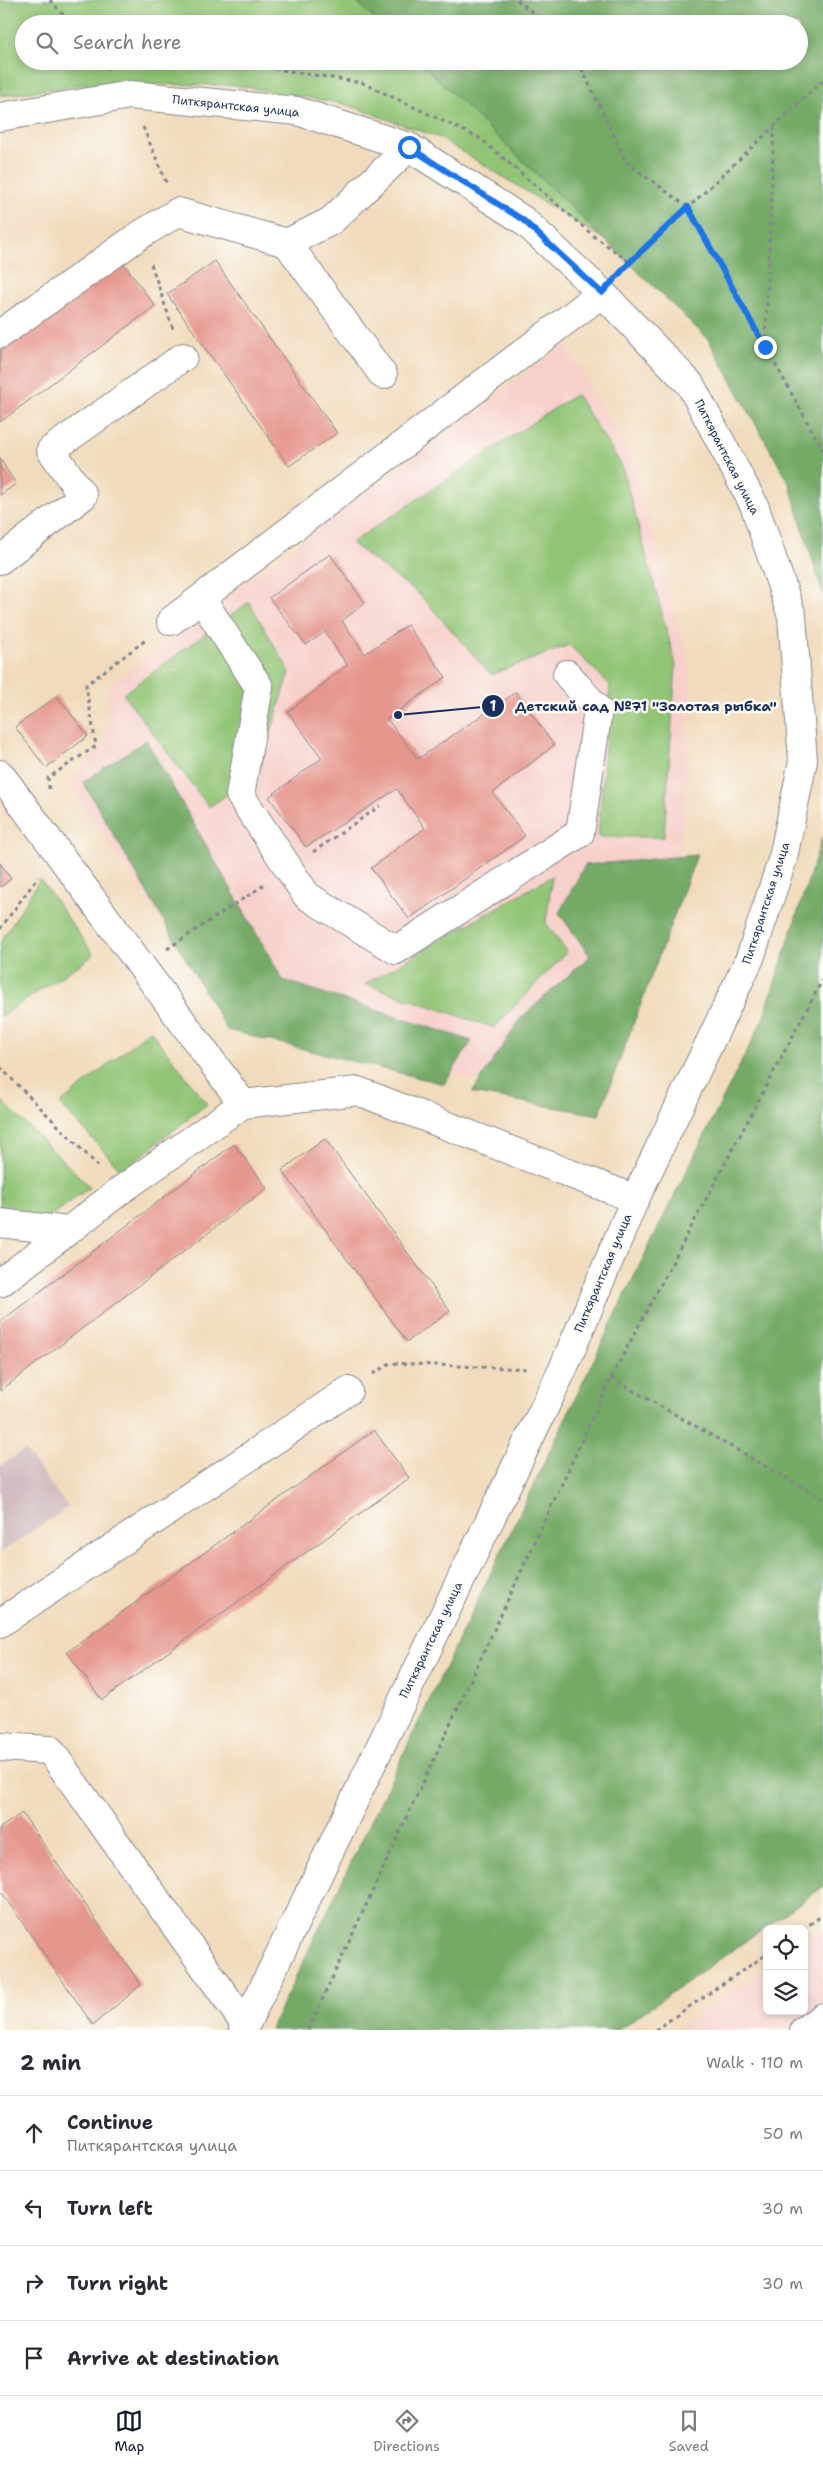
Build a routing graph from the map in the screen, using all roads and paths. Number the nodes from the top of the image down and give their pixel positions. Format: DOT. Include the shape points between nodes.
graph roads {
  1 [pos="50,0"];
  2 [pos="517,0"];
  3 [pos="63,15"];
  4 [pos="536,15"];
  5 [pos="582,70"];
  6 [pos="823,80"];
  7 [pos="130,95"];
  8 [pos="0,117"];
  9 [pos="774,127"];
  10 [pos="409,147"];
  11 [pos="688,207"];
  12 [pos="178,212"];
  13 [pos="140,235"];
  14 [pos="287,243"];
  15 [pos="602,293"];
  16 [pos="0,334"];
  17 [pos="765,347"];
  18 [pos="183,357"];
  19 [pos="383,376"];
  20 [pos="823,450"];
  21 [pos="0,560"];
  22 [pos="201,598"];
  23 [pos="171,621"];
  24 [pos="567,674"];
  25 [pos="0,774"];
  26 [pos="50,797"];
  27 [pos="55,852"];
  28 [pos="0,929"];
  29 [pos="823,979"];
  30 [pos="0,1067"];
  31 [pos="242,1104"];
  32 [pos="121,1190"];
  33 [pos="635,1199"];
  34 [pos="0,1223"];
  35 [pos="68,1231"];
  36 [pos="0,1283"];
  37 [pos="562,1371"];
  38 [pos="611,1378"];
  39 [pos="348,1391"];
  40 [pos="823,1499"];
  41 [pos="0,1623"];
  42 [pos="0,1747"];
  43 [pos="823,1915"];
  44 [pos="808,1926"];
  45 [pos="763,1957"];
  46 [pos="823,2017"];
  47 [pos="244,2027"];
  48 [pos="308,2030"];
  49 [pos="655,2030"];
  50 [pos="804,2030"];
  1 -- 3 [label="path"];
  2 -- 4 [label="path"];
  5 -- 11 [label="path" via="627,163"];
  6 -- 9 [label="path"];
  7 -- 8 [label="street, Питкярантская улица"];
  7 -- 10 [label="street, Питкярантская улица" via="297,111"];
  7 -- 12 [label="path"];
  9 -- 11 [label="path"];
  9 -- 17 [label="path"];
  10 -- 14 [label="street" via="331,221"];
  10 -- 15 [label="street, Питкярантская улица" via="523,220"];
  11 -- 15 [label="path"];
  11 -- 17 [label="path"];
  12 -- 13 [label="street"];
  12 -- 14 [label="street"];
  13 -- 16 [label="street"];
  13 -- 18 [label="path"];
  14 -- 19 [label="street"];
  15 -- 22 [label="street"];
  15 -- 33 [label="street, Питкярантская улица" via="690,384 754,505 792,616 803,761 783,858 750,958"];
  17 -- 20 [label="path"];
  18 -- 21 [label="street" via="51,450 83,496"];
  22 -- 23 [label="street"];
  22 -- 24 [label="street" via="259,687 240,794 307,896 396,950 580,833 598,710"];
  23 -- 26 [label="path" via="86,685 96,746 48,778"];
  25 -- 27 [label="street"];
  27 -- 28 [label="path"];
  27 -- 31 [label="street" via="142,965"];
  29 -- 38 [label="path"];
  30 -- 32 [label="path"];
  31 -- 32 [label="street"];
  31 -- 33 [label="street" via="358,1091"];
  32 -- 35 [label="street"];
  33 -- 37 [label="street, Питкярантская улица"];
  34 -- 35 [label="street"];
  35 -- 36 [label="street"];
  37 -- 39 [label="path" via="390,1363"];
  37 -- 47 [label="street, Питкярантская улица"];
  38 -- 40 [label="path"];
  38 -- 48 [label="path"];
  39 -- 41 [label="street"];
  42 -- 47 [label="street" via="50,1750"];
  43 -- 44 [label="path"];
  45 -- 49 [label="path"];
  46 -- 50 [label="street"];
}
